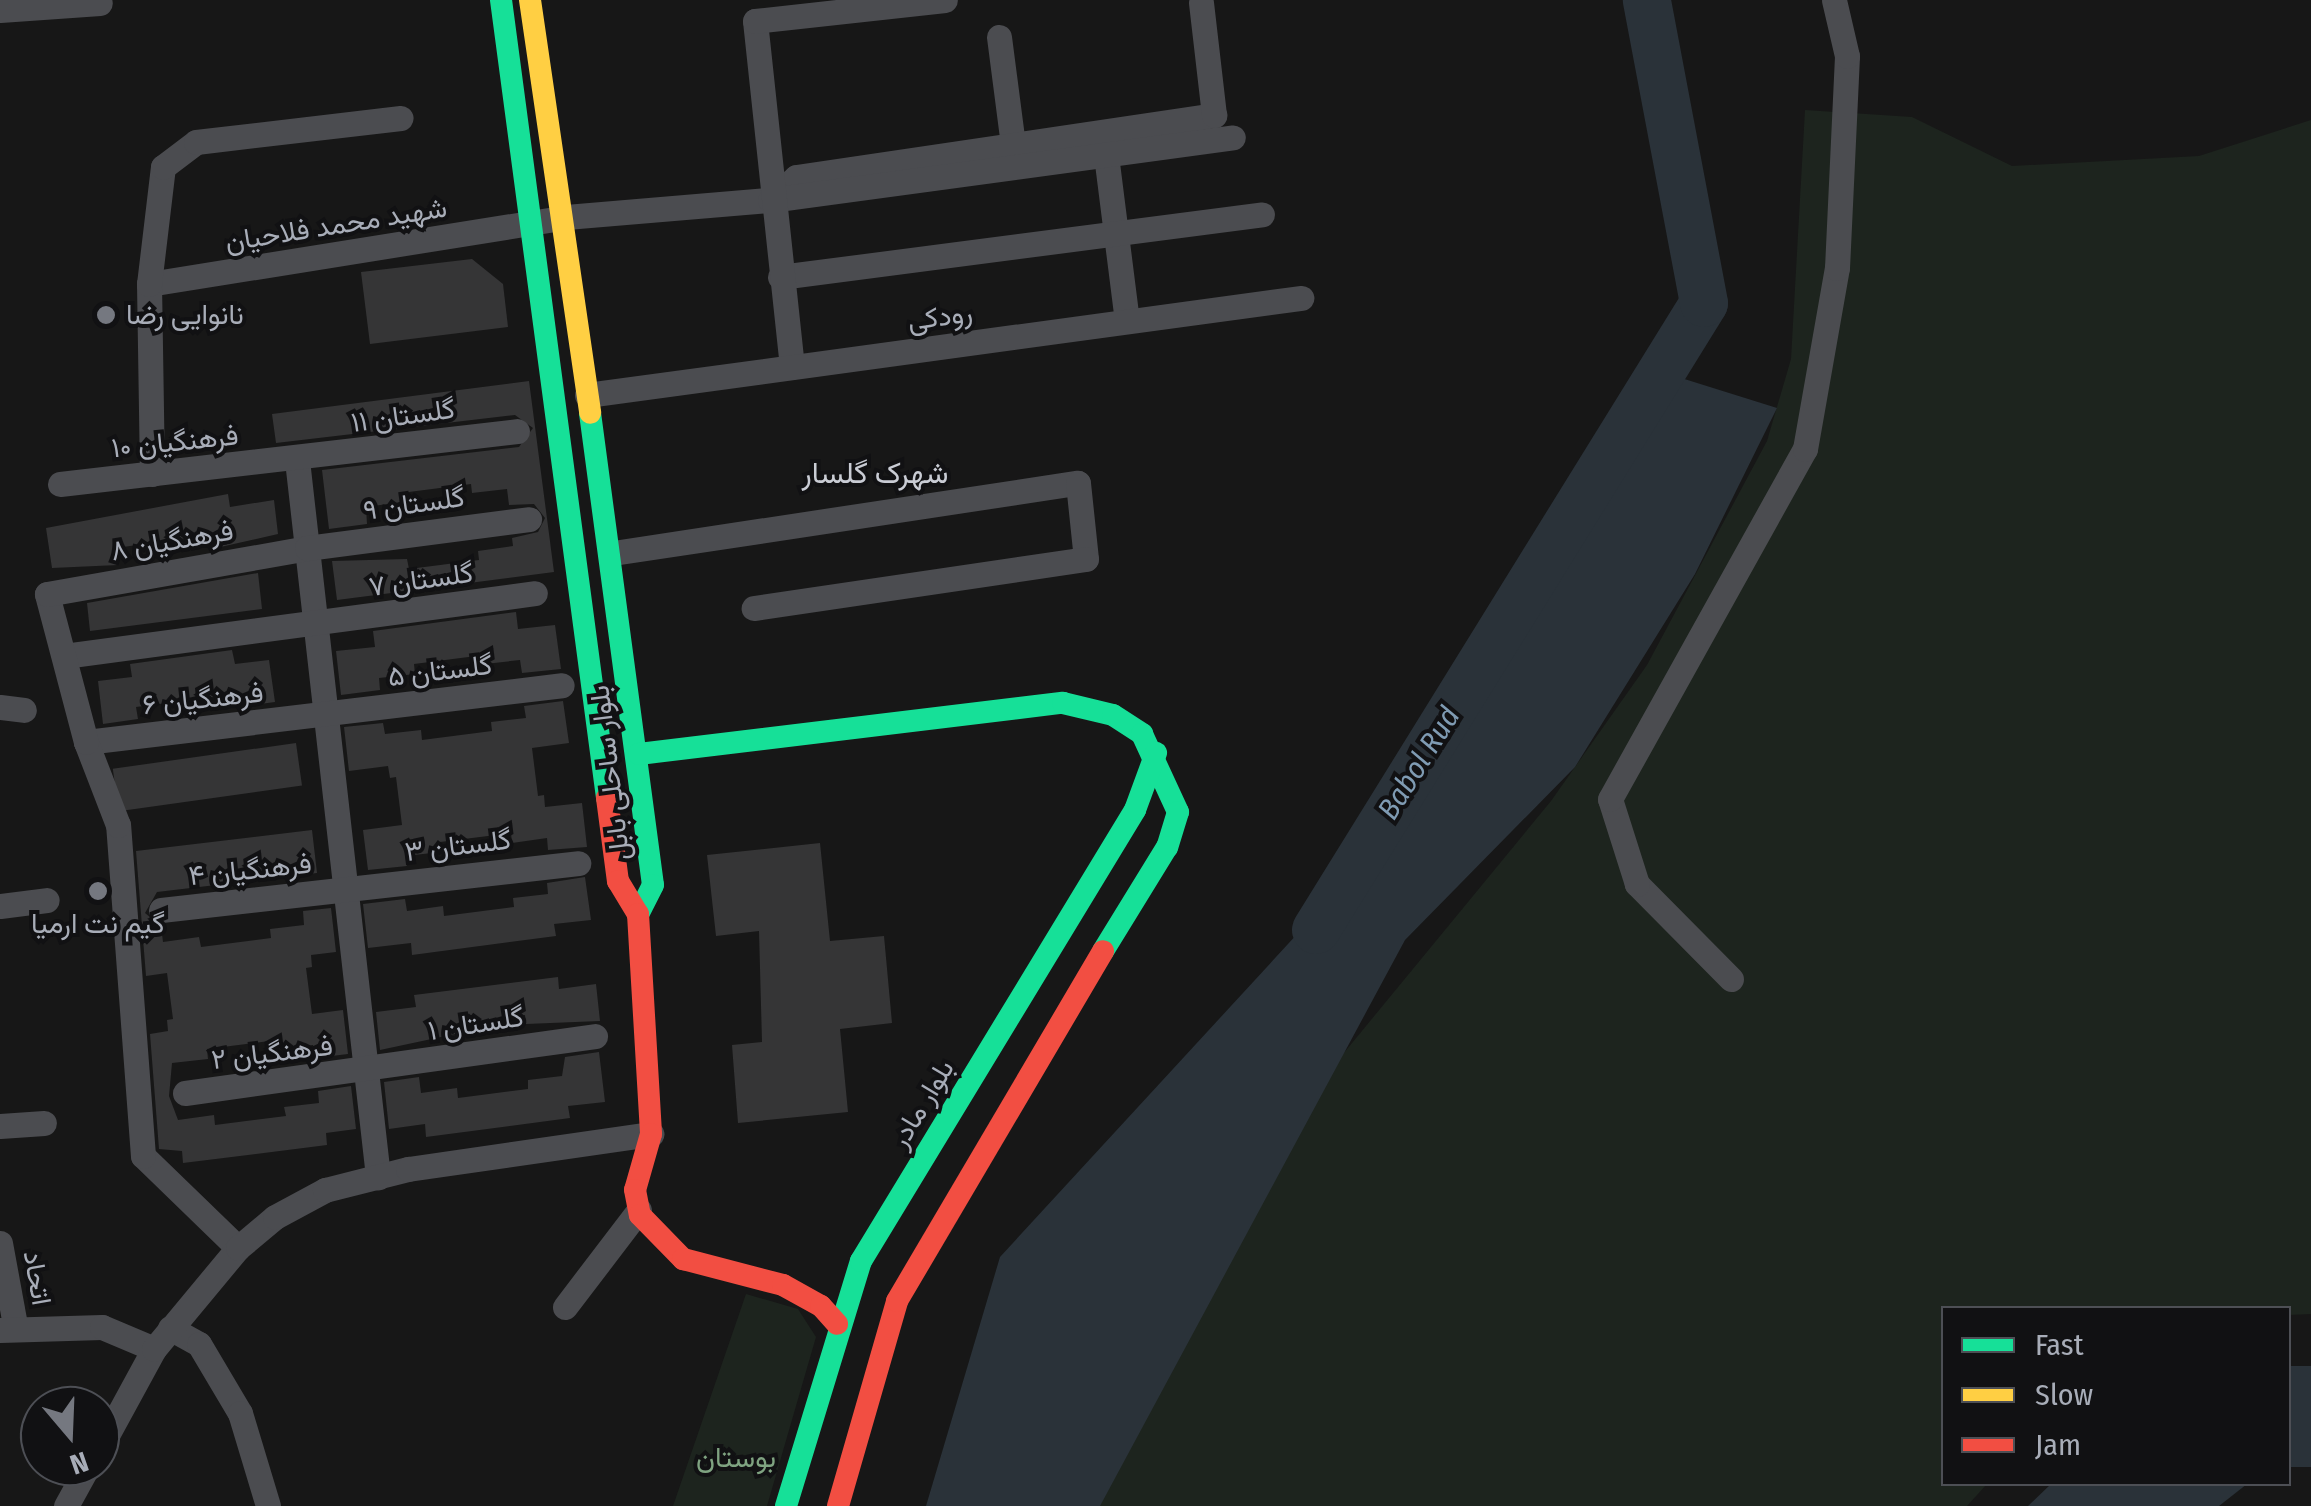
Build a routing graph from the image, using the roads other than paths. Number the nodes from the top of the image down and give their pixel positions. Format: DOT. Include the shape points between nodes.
graph roads {
  1 [pos="501,0"];
  2 [pos="530,0"];
  3 [pos="944,0"];
  4 [pos="1834,0"];
  5 [pos="100,3"];
  6 [pos="1201,4"];
  7 [pos="849,5"];
  8 [pos="0,10"];
  9 [pos="1000,37"];
  10 [pos="401,118"];
  11 [pos="1233,138"];
  12 [pos="1013,145"];
  13 [pos="1106,155"];
  14 [pos="770,200"];
  15 [pos="1262,214"];
  16 [pos="566,217"];
  17 [pos="533,222"];
  18 [pos="1116,233"];
  19 [pos="780,278"];
  20 [pos="148,284"];
  21 [pos="1301,298"];
  22 [pos="1127,321"];
  23 [pos="792,367"];
  24 [pos="586,395"];
  25 [pos="517,431"];
  26 [pos="297,460"];
  27 [pos="152,474"];
  28 [pos="60,484"];
  29 [pos="529,519"];
  30 [pos="307,548"];
  31 [pos="612,554"];
  32 [pos="535,594"];
  33 [pos="754,608"];
  34 [pos="316,626"];
  35 [pos="64,656"];
  36 [pos="562,685"];
  37 [pos="326,716"];
  38 [pos="86,742"];
  39 [pos="1156,753"];
  40 [pos="639,754"];
  41 [pos="578,862"];
  42 [pos="346,890"];
  43 [pos="47,900"];
  44 [pos="0,906"];
  45 [pos="160,910"];
  46 [pos="638,914"];
  47 [pos="1730,979"];
  48 [pos="595,1036"];
  49 [pos="366,1072"];
  50 [pos="185,1093"];
  51 [pos="44,1123"];
  52 [pos="0,1126"];
  53 [pos="651,1134"];
  54 [pos="378,1176"];
  55 [pos="639,1210"];
  56 [pos="0,1243"];
  57 [pos="238,1248"];
  58 [pos="565,1307"];
  59 [pos="837,1324"];
  60 [pos="7,1327"];
  61 [pos="170,1328"];
  62 [pos="154,1349"];
  63 [pos="120,1411"];
  64 [pos="268,1506"];
  65 [pos="786,1506"];
  66 [pos="838,1506"];
  1 -- 17 [label="main road, بلوار ساحلی بابل"];
  2 -- 16 [label="main road, بلوار ساحلی بابل"];
  3 -- 7 [label="street"];
  4 -- 47 [label="street" via="1847,56 1837,268 1805,449 1610,799 1636,884"];
  5 -- 8 [label="street"];
  6 -- 12 [label="street" via="1214,115"];
  7 -- 14 [label="street" via="755,21"];
  9 -- 12 [label="street"];
  10 -- 20 [label="street" via="196,142 163,167"];
  11 -- 13 [label="street, شهید محمد فلاحیان"];
  12 -- 14 [label="street" via="796,177"];
  13 -- 14 [label="street, شهید محمد فلاحیان"];
  13 -- 18 [label="street"];
  14 -- 16 [label="street, شهید محمد فلاحیان"];
  14 -- 19 [label="street"];
  15 -- 18 [label="street"];
  16 -- 17 [label="street, شهید محمد فلاحیان"];
  16 -- 24 [label="main road, بلوار ساحلی بابل"];
  17 -- 20 [label="street, شهید محمد فلاحیان"];
  17 -- 46 [label="main road, بلوار ساحلی بابل" via="618,881"];
  18 -- 19 [label="street"];
  18 -- 22 [label="street"];
  19 -- 23 [label="street"];
  20 -- 27 [label="street"];
  21 -- 22 [label="street, رودکی"];
  22 -- 23 [label="street, رودکی"];
  23 -- 24 [label="street, رودکی"];
  24 -- 31 [label="main road, بلوار ساحلی بابل"];
  25 -- 26 [label="street, گلستان ۱۱"];
  26 -- 27 [label="street, فرهنگیان ۱۰"];
  26 -- 30 [label="street"];
  27 -- 28 [label="street, فرهنگیان ۱۰"];
  29 -- 30 [label="street, گلستان ۹"];
  30 -- 34 [label="street"];
  30 -- 35 [label="street, فرهنگیان ۸" via="47,594"];
  31 -- 33 [label="street" via="1078,482 1086,560"];
  31 -- 40 [label="main road, بلوار ساحلی بابل"];
  32 -- 34 [label="street, گلستان ۷"];
  34 -- 35 [label="street, گلستان ۷"];
  34 -- 37 [label="street"];
  35 -- 38 [label="street"];
  36 -- 37 [label="street, گلستان ۵"];
  37 -- 38 [label="street, فرهنگیان ۶"];
  37 -- 42 [label="street"];
  38 -- 57 [label="street" via="118,825 143,1156"];
  39 -- 40 [label="main road" via="1113,715 1063,703"];
  39 -- 59 [label="main road, بلوار مادر" via="1134,810 861,1261"];
  39 -- 66 [label="main road" via="1178,812 1167,846 1002,1112 897,1300"];
  40 -- 46 [label="main road, بلوار ساحلی بابل" via="654,884"];
  41 -- 42 [label="street, گلستان ۳"];
  42 -- 45 [label="street, فرهنگیان ۴"];
  42 -- 49 [label="street"];
  43 -- 44 [label="street"];
  46 -- 53 [label="main road"];
  48 -- 49 [label="street, گلستان ۱"];
  49 -- 50 [label="street, فرهنگیان ۲"];
  49 -- 54 [label="street"];
  51 -- 52 [label="street"];
  53 -- 54 [label="street"];
  53 -- 55 [label="main road" via="635,1190"];
  54 -- 57 [label="street" via="325,1190 275,1217"];
  55 -- 58 [label="street"];
  55 -- 59 [label="main road" via="683,1259 782,1286 820,1306"];
  56 -- 60 [label="street, اتحاد"];
  57 -- 61 [label="street"];
  59 -- 65 [label="main road, بلوار مادر"];
  60 -- 62 [label="street" via="102,1327"];
  61 -- 62 [label="street"];
  61 -- 64 [label="street" via="198,1344 240,1413"];
  62 -- 63 [label="street"];
}
